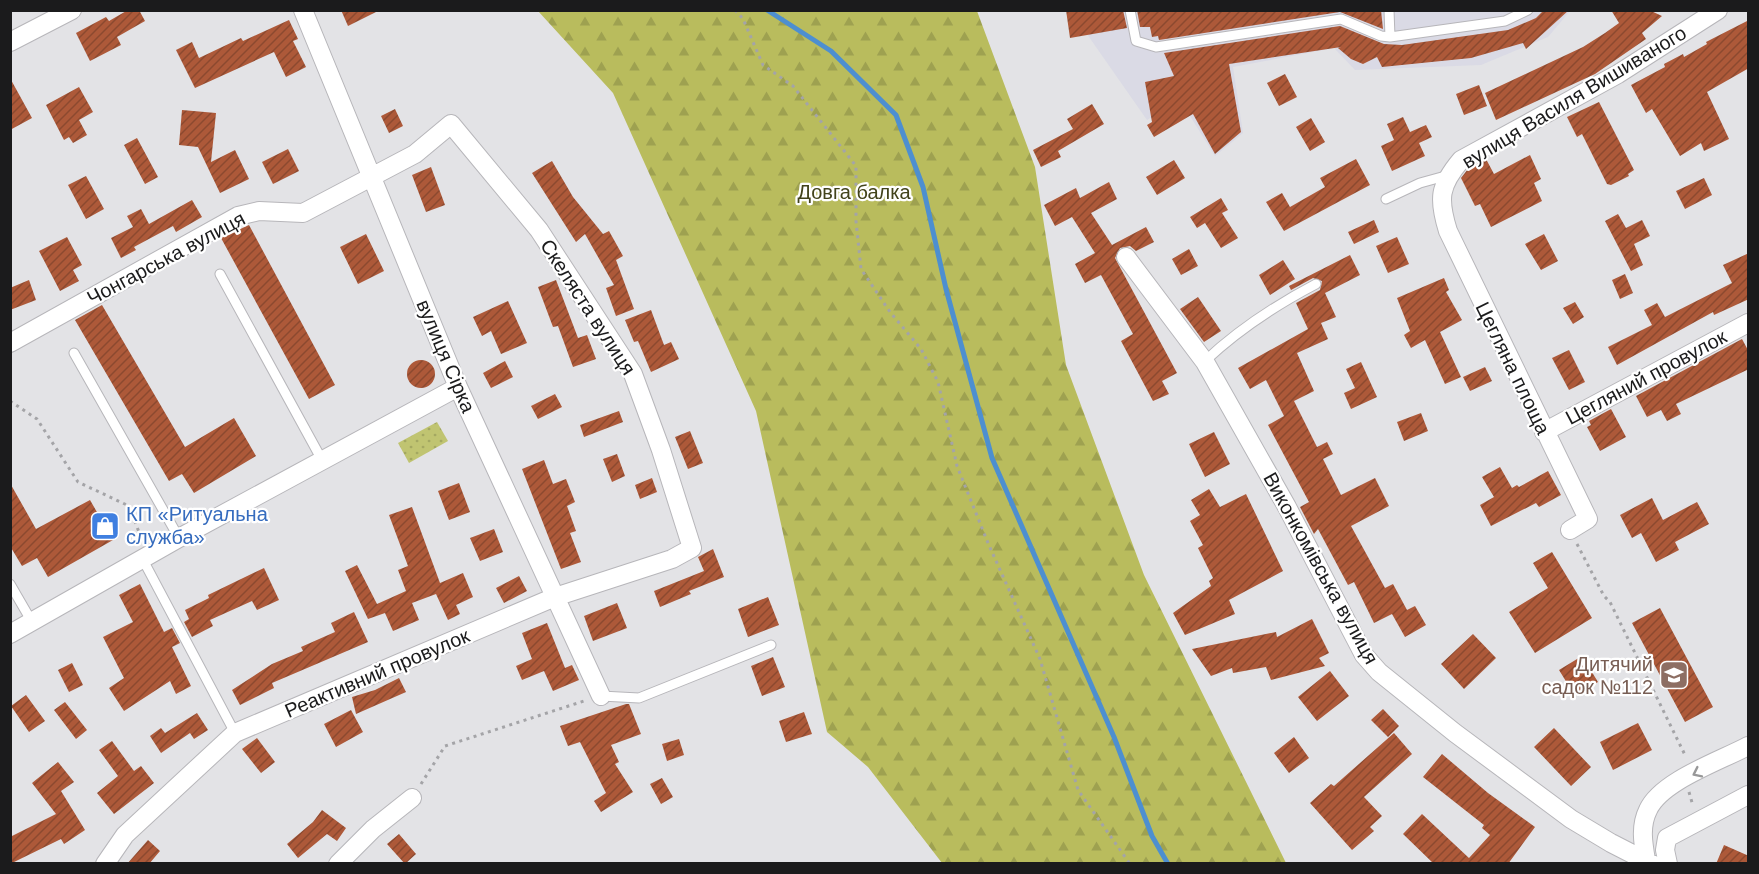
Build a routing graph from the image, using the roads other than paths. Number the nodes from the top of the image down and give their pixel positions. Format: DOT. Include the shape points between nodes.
graph roads {
  1 [pos="72,10"];
  2 [pos="303,10"];
  3 [pos="1131,10"];
  4 [pos="1389,10"];
  5 [pos="1528,10"];
  6 [pos="1718,10"];
  7 [pos="1390,37"];
  8 [pos="10,42"];
  9 [pos="451,124"];
  10 [pos="370,175"];
  11 [pos="1449,175"];
  12 [pos="1441,192"];
  13 [pos="1386,199"];
  14 [pos="1126,257"];
  15 [pos="220,274"];
  16 [pos="1316,284"];
  17 [pos="1749,322"];
  18 [pos="10,343"];
  19 [pos="74,353"];
  20 [pos="1205,361"];
  21 [pos="458,387"];
  22 [pos="1544,432"];
  23 [pos="322,460"];
  24 [pos="1570,530"];
  25 [pos="179,537"];
  26 [pos="692,548"];
  27 [pos="145,557"];
  28 [pos="10,584"];
  29 [pos="555,597"];
  30 [pos="32,622"];
  31 [pos="10,634"];
  32 [pos="771,645"];
  33 [pos="601,696"];
  34 [pos="235,733"];
  35 [pos="1749,746"];
  36 [pos="1749,795"];
  37 [pos="412,798"];
  38 [pos="1648,810"];
  39 [pos="1667,838"];
  40 [pos="1649,862"];
  41 [pos="105,864"];
  42 [pos="338,864"];
  43 [pos="1668,864"];
  1 -- 8 [label="street"];
  2 -- 10 [label="street, вулиця Сірка"];
  3 -- 7 [label="lane" via="1136,40 1156,47 1341,20"];
  4 -- 7 [label="lane"];
  5 -- 7 [label="lane" via="1506,21"];
  6 -- 11 [label="street, вулиця Василя Вишиваного" via="1618,74 1461,160"];
  9 -- 10 [label="street, Чонгарська вулиця" via="415,154"];
  9 -- 26 [label="street, Скеляста вулиця" via="538,230 633,374"];
  10 -- 18 [label="street, Чонгарська вулиця" via="303,213 259,211 238,216"];
  10 -- 21 [label="street, вулиця Сірка"];
  11 -- 12 [label="street, вулиця Василя Вишиваного"];
  11 -- 13 [label="lane"];
  12 -- 22 [label="street, Цегляна площа" via="1448,231"];
  14 -- 20 [label="street, Виконкомівська вулиця"];
  15 -- 23 [label="lane"];
  16 -- 20 [label="lane" via="1285,300"];
  17 -- 22 [label="street, Цегляний провулок"];
  19 -- 25 [label="lane"];
  20 -- 40 [label="street, Виконкомівська вулиця" via="1364,655 1379,672 1571,819"];
  21 -- 23 [label="street"];
  21 -- 29 [label="street, вулиця Сірка"];
  22 -- 24 [label="street, Цегляна площа" via="1588,519"];
  23 -- 25 [label="street"];
  25 -- 27 [label="street"];
  26 -- 29 [label="street, Реактивний провулок" via="672,559"];
  27 -- 30 [label="street"];
  27 -- 34 [label="lane"];
  28 -- 30 [label="lane"];
  29 -- 33 [label="street, вулиця Сірка"];
  29 -- 34 [label="street, Реактивний провулок"];
  30 -- 31 [label="street"];
  32 -- 33 [label="lane" via="639,698"];
  34 -- 41 [label="street, Реактивний провулок" via="125,835"];
  35 -- 38 [label="street, one-way" via="1685,778 1656,797"];
  36 -- 39 [label="street"];
  37 -- 42 [label="street"];
  38 -- 39 [label="street" via="1647,823 1654,833"];
  38 -- 40 [label="street" via="1642,840"];
  39 -- 43 [label="street"];
}
